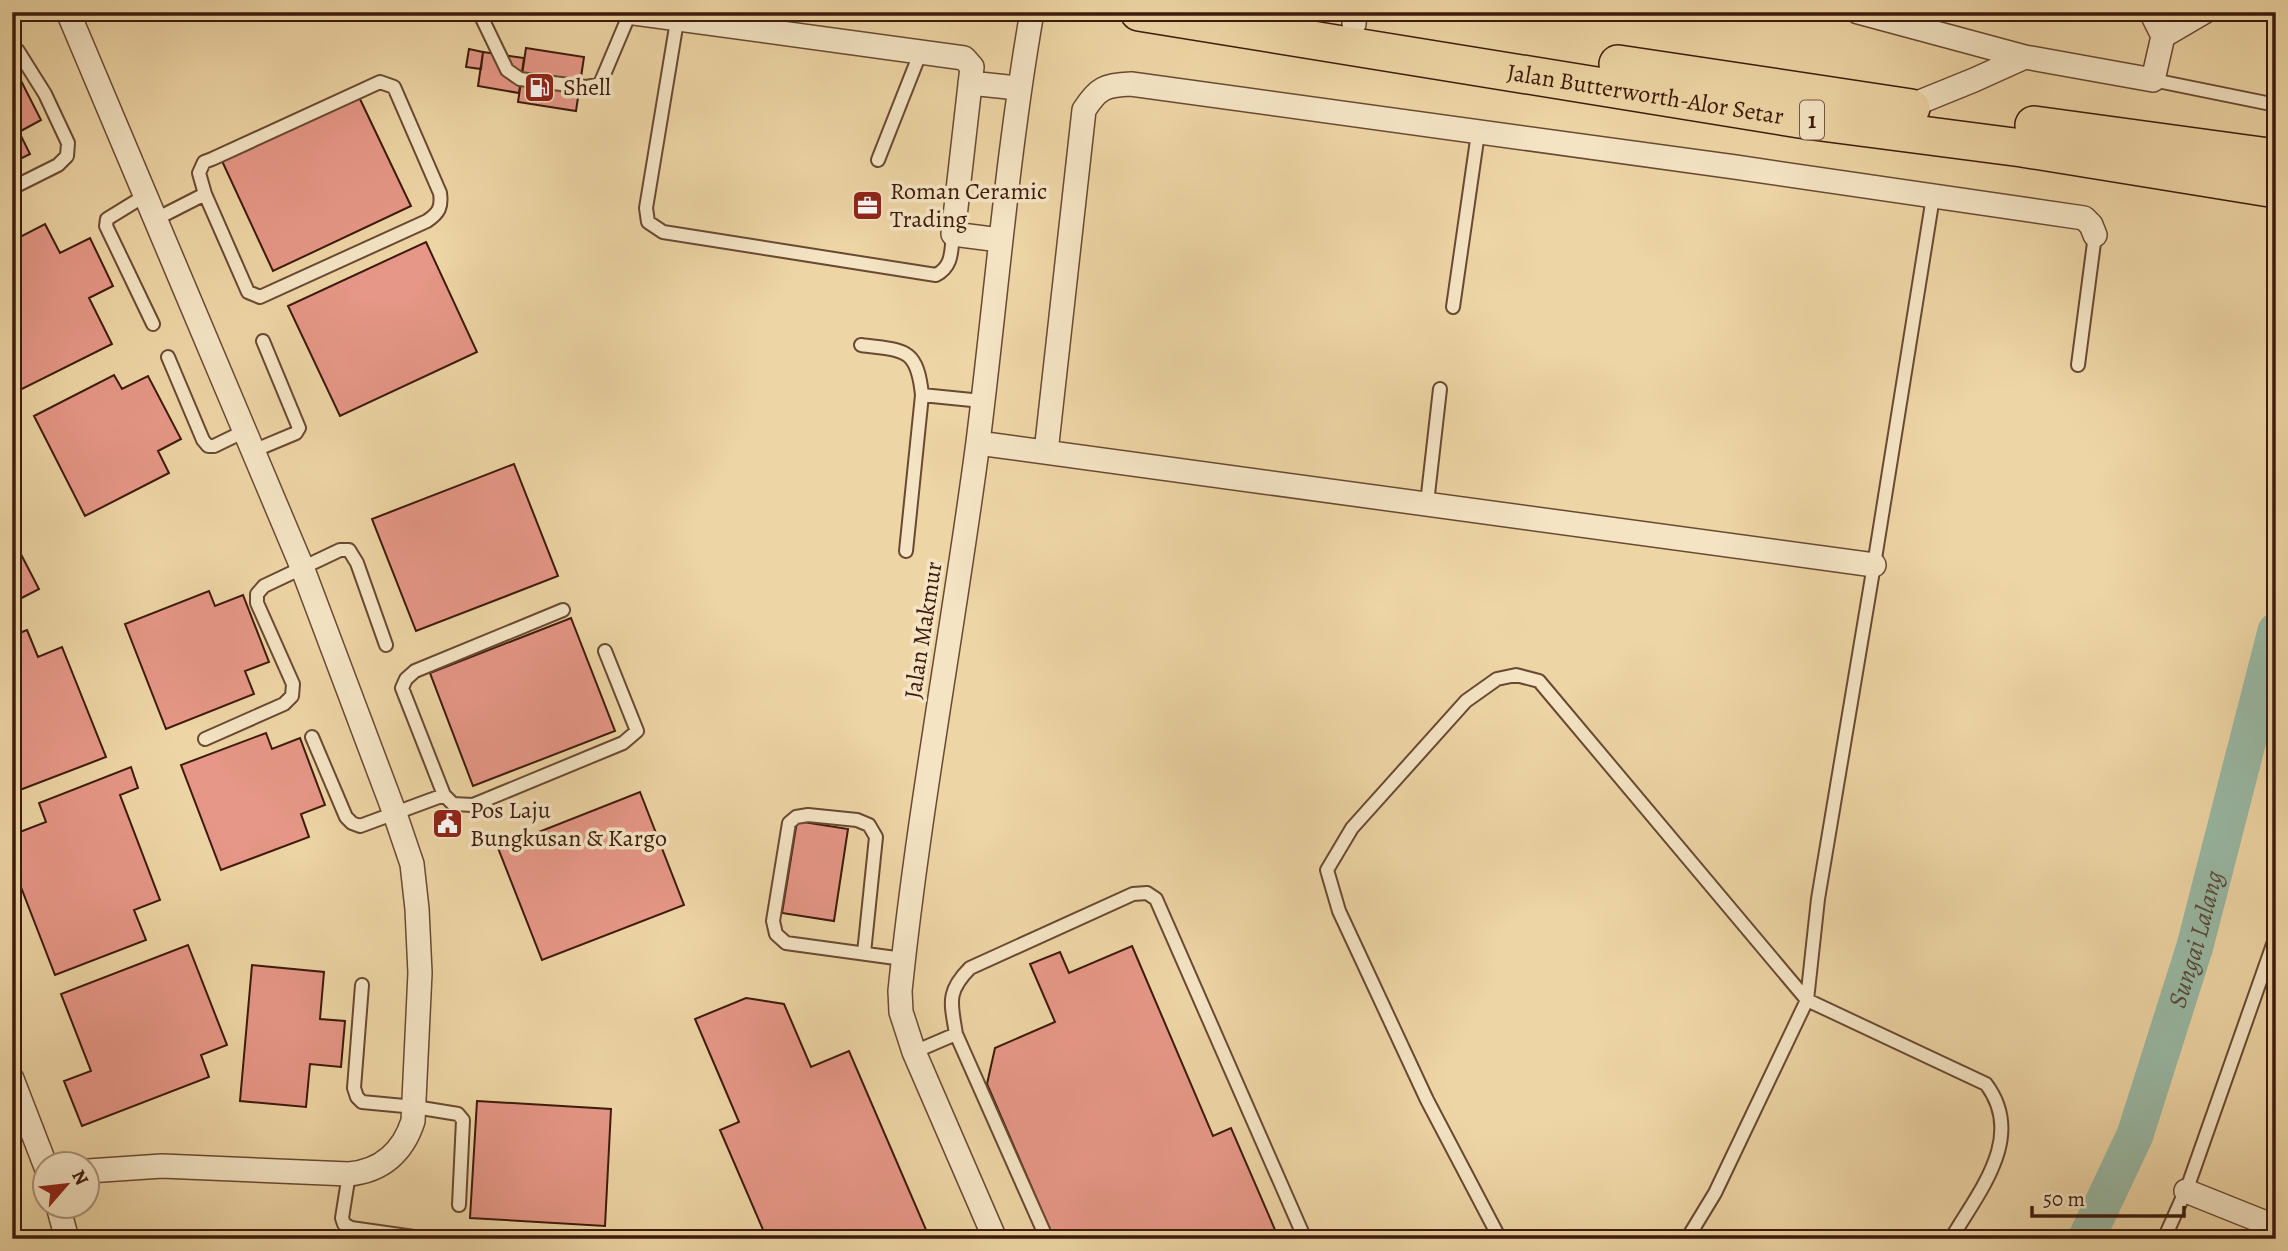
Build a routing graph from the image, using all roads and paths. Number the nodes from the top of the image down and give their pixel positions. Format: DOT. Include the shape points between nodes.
graph roads {
  1 [pos="68,12"];
  2 [pos="479,12"];
  3 [pos="629,12"];
  4 [pos="1031,12"];
  5 [pos="1139,12"];
  6 [pos="1280,12"];
  7 [pos="1858,12"];
  8 [pos="2151,12"];
  9 [pos="2204,12"];
  10 [pos="1355,18"];
  11 [pos="677,20"];
  12 [pos="2163,36"];
  13 [pos="12,47"];
  14 [pos="921,51"];
  15 [pos="2025,57"];
  16 [pos="2153,80"];
  17 [pos="970,83"];
  18 [pos="1018,88"];
  19 [pos="2276,104"];
  20 [pos="1905,108"];
  21 [pos="1478,133"];
  22 [pos="878,160"];
  23 [pos="2275,173"];
  24 [pos="12,188"];
  25 [pos="205,194"];
  26 [pos="146,195"];
  27 [pos="1933,197"];
  28 [pos="156,219"];
  29 [pos="953,234"];
  30 [pos="2095,235"];
  31 [pos="1000,240"];
  32 [pos="1453,307"];
  33 [pos="153,324"];
  34 [pos="263,341"];
  35 [pos="861,345"];
  36 [pos="168,357"];
  37 [pos="2078,365"];
  38 [pos="1440,389"];
  39 [pos="922,395"];
  40 [pos="982,401"];
  41 [pos="249,441"];
  42 [pos="978,443"];
  43 [pos="1046,452"];
  44 [pos="1427,503"];
  45 [pos="906,551"];
  46 [pos="1874,565"];
  47 [pos="302,567"];
  48 [pos="563,610"];
  49 [pos="386,645"];
  50 [pos="605,651"];
  51 [pos="312,737"];
  52 [pos="205,739"];
  53 [pos="444,795"];
  54 [pos="395,814"];
  55 [pos="2276,936"];
  56 [pos="864,953"];
  57 [pos="903,959"];
  58 [pos="362,985"];
  59 [pos="1807,1000"];
  60 [pos="956,1034"];
  61 [pos="914,1052"];
  62 [pos="12,1079"];
  63 [pos="415,1107"];
  64 [pos="39,1150"];
  65 [pos="102,1170"];
  66 [pos="349,1174"];
  67 [pos="2186,1191"];
  68 [pos="459,1205"];
  69 [pos="62,1220"];
  70 [pos="2276,1227"];
  71 [pos="67,1239"];
  72 [pos="428,1239"];
  73 [pos="995,1239"];
  74 [pos="1046,1239"];
  75 [pos="1306,1239"];
  76 [pos="1500,1239"];
  77 [pos="1687,1239"];
  78 [pos="1951,1239"];
  79 [pos="2164,1239"];
  1 -- 26 [label="street"];
  2 -- 3 [label="lane" via="511,75 586,87 600,84"];
  3 -- 11 [label="street"];
  4 -- 18 [label="street, Jalan Makmur"];
  5 -- 23 [label="main road, Jalan Butterworth-Alor Setar / 1" via="1806,120 2022,148"];
  6 -- 10 [label="main road, Jalan Butterworth-Alor Setar / 1"];
  7 -- 15 [label="street"];
  8 -- 12 [label="street"];
  9 -- 12 [label="street"];
  10 -- 20 [label="main road, Jalan Butterworth-Alor Setar / 1"];
  11 -- 14 [label="street"];
  11 -- 29 [label="lane" via="646,208 648,222 663,232 936,275 950,263"];
  12 -- 16 [label="street"];
  13 -- 24 [label="lane" via="45,94 68,143 66,156 58,165"];
  14 -- 17 [label="street" via="964,58 972,67"];
  14 -- 22 [label="lane"];
  15 -- 16 [label="street"];
  15 -- 20 [label="street"];
  16 -- 19 [label="lane"];
  17 -- 18 [label="street"];
  17 -- 29 [label="street"];
  18 -- 31 [label="street, Jalan Makmur"];
  20 -- 23 [label="main road, Jalan Butterworth-Alor Setar / 1"];
  21 -- 27 [label="street"];
  21 -- 32 [label="lane"];
  21 -- 43 [label="street" via="1130,84 1110,85 1094,94 1084,110"];
  25 -- 25 [label="lane" via="248,292 260,297 427,221 442,205 394,87 380,82 205,162 199,173"];
  25 -- 28 [label="lane"];
  26 -- 28 [label="street"];
  26 -- 33 [label="lane" via="112,214 106,226"];
  27 -- 30 [label="street" via="2084,218"];
  27 -- 46 [label="lane"];
  28 -- 41 [label="street"];
  29 -- 31 [label="street"];
  30 -- 37 [label="lane"];
  31 -- 40 [label="street, Jalan Makmur"];
  34 -- 41 [label="lane" via="299,428 296,433"];
  35 -- 39 [label="lane" via="900,350 910,357 920,372"];
  36 -- 41 [label="lane" via="208,446"];
  38 -- 44 [label="lane"];
  39 -- 40 [label="lane"];
  39 -- 45 [label="lane"];
  40 -- 42 [label="street, Jalan Makmur"];
  41 -- 47 [label="street"];
  42 -- 43 [label="street"];
  42 -- 57 [label="street, Jalan Makmur"];
  43 -- 44 [label="street"];
  44 -- 46 [label="street"];
  46 -- 59 [label="lane" via="1818,899"];
  47 -- 49 [label="lane" via="340,550 349,551"];
  47 -- 52 [label="lane" via="257,594 293,684 292,696 284,704"];
  47 -- 54 [label="street"];
  48 -- 53 [label="lane" via="415,671 406,680 402,688"];
  50 -- 53 [label="lane" via="637,731 632,737 473,805 453,804"];
  51 -- 54 [label="lane" via="352,823 360,826"];
  53 -- 54 [label="lane"];
  54 -- 63 [label="street" via="411,864 417,909 420,973"];
  55 -- 67 [label="lane"];
  56 -- 56 [label="lane" via="786,943 776,934 773,921 789,823 796,817 856,820 869,825 876,837"];
  56 -- 57 [label="lane"];
  57 -- 61 [label="street, Jalan Makmur" via="901,1012"];
  58 -- 63 [label="lane" via="357,1097 362,1102"];
  59 -- 76 [label="lane" via="1539,681 1516,675 1497,679 1466,701 1352,828 1327,870 1339,911 1427,1100"];
  59 -- 77 [label="lane" via="1715,1193"];
  59 -- 78 [label="lane" via="1986,1084 1996,1097 2001,1117 1998,1158"];
  60 -- 61 [label="lane"];
  60 -- 74 [label="lane"];
  60 -- 75 [label="lane" via="952,990 970,968 1133,894 1147,893 1156,899"];
  61 -- 73 [label="street, Jalan Makmur"];
  62 -- 64 [label="street"];
  63 -- 66 [label="street" via="408,1138 393,1156 366,1172"];
  63 -- 68 [label="lane" via="458,1114 463,1120"];
  65 -- 66 [label="street" via="162,1166"];
  66 -- 72 [label="lane" via="344,1224"];
  67 -- 70 [label="street"];
  67 -- 79 [label="lane"];
  69 -- 71 [label="street"];
}
